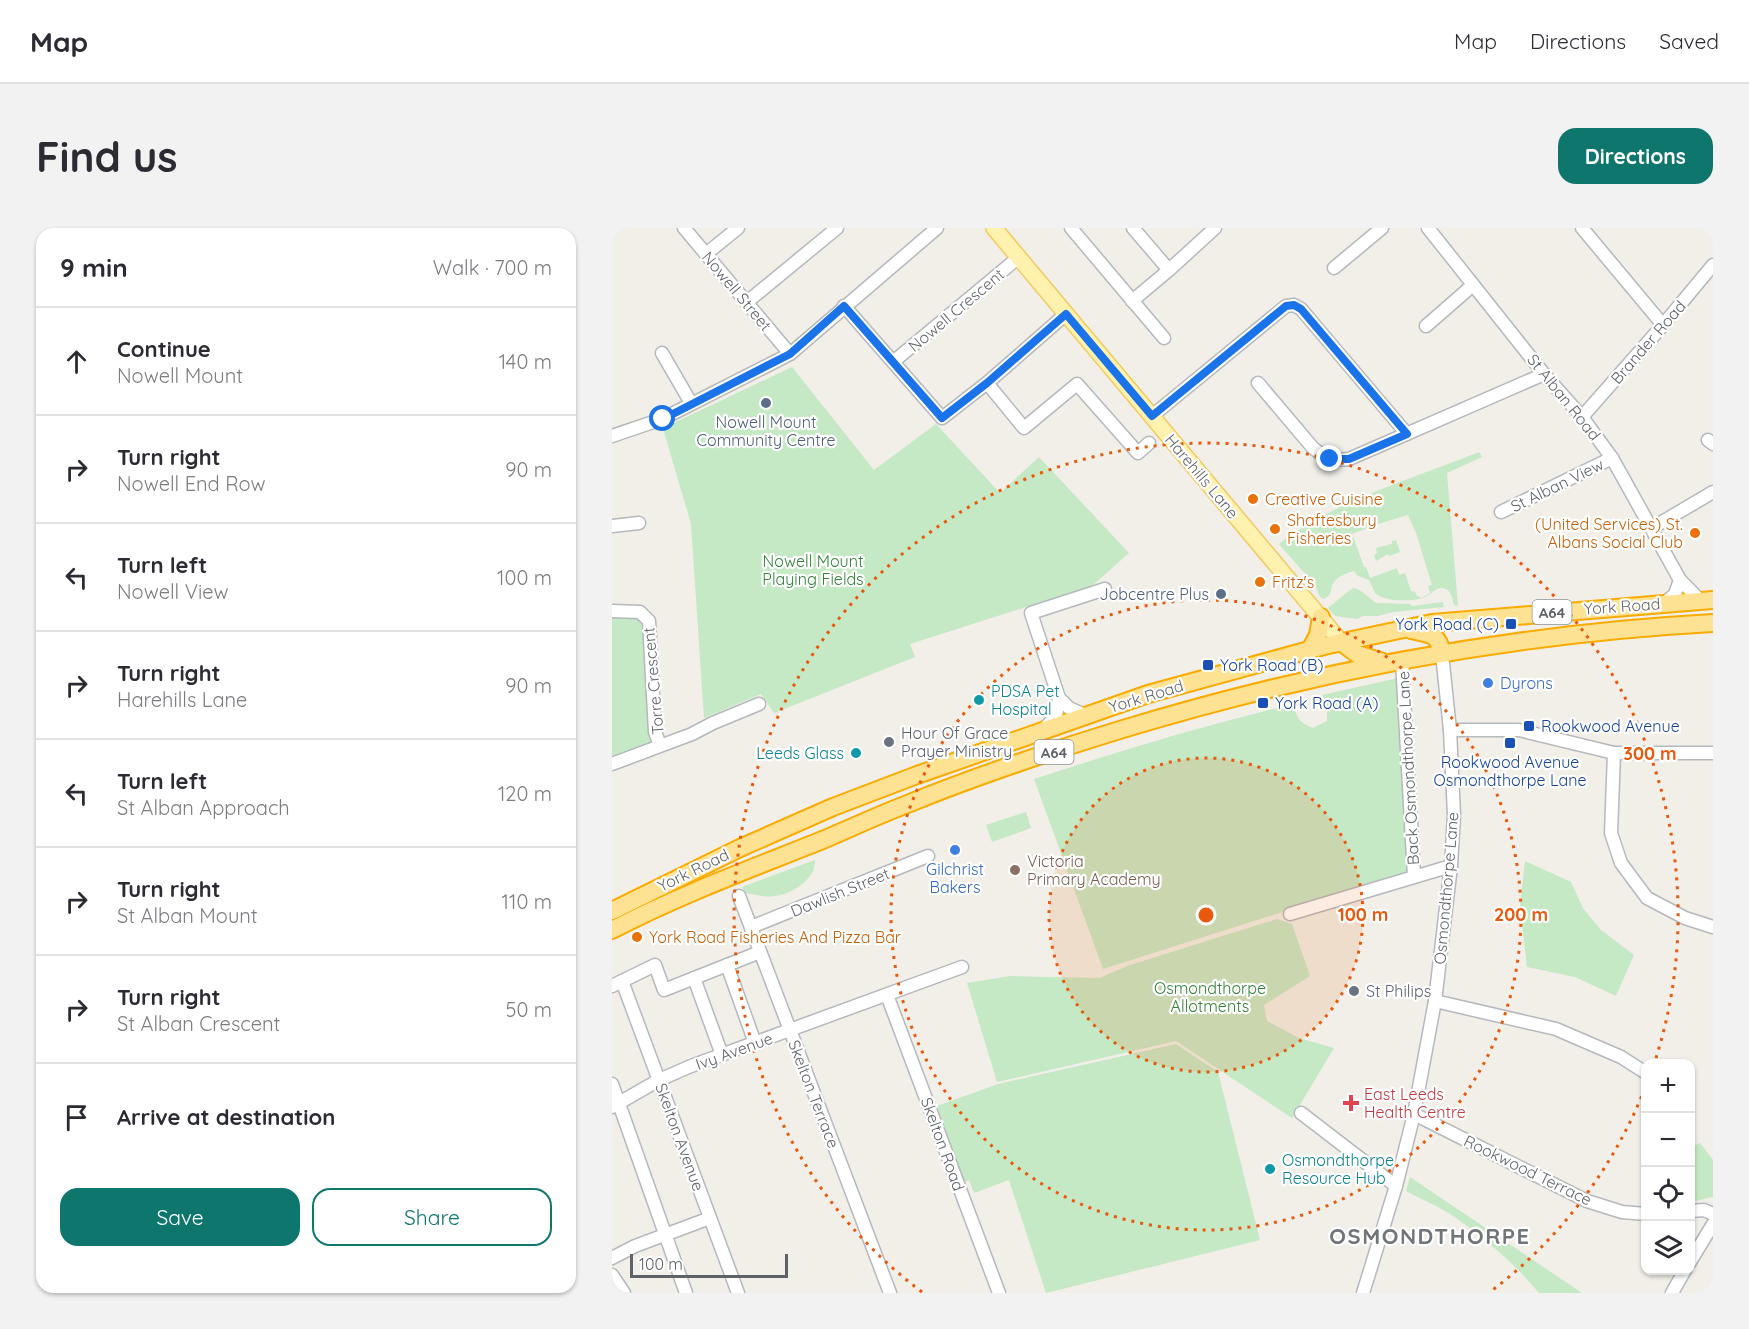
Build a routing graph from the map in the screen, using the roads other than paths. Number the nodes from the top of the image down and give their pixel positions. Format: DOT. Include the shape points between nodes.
graph roads {
  1 [pos="684,228"];
  2 [pos="738,228"];
  3 [pos="837,228"];
  4 [pos="937,228"];
  5 [pos="1071,228"];
  6 [pos="1133,228"];
  7 [pos="1215,228"];
  8 [pos="1382,228"];
  9 [pos="1428,228"];
  10 [pos="1582,228"];
  11 [pos="1002,231"];
  12 [pos="706,254"];
  13 [pos="1019,258"];
  14 [pos="1713,265"];
  15 [pos="1334,268"];
  16 [pos="1169,270"];
  17 [pos="1473,285"];
  18 [pos="1132,301"];
  19 [pos="747,302"];
  20 [pos="844,306"];
  21 [pos="1066,314"];
  22 [pos="1426,326"];
  23 [pos="1663,326"];
  24 [pos="1164,338"];
  25 [pos="662,353"];
  26 [pos="790,354"];
  27 [pos="892,362"];
  28 [pos="1544,374"];
  29 [pos="987,383"];
  30 [pos="1258,383"];
  31 [pos="691,403"];
  32 [pos="1152,416"];
  33 [pos="1582,417"];
  34 [pos="1407,434"];
  35 [pos="612,436"];
  36 [pos="1149,443"];
  37 [pos="1612,458"];
  38 [pos="1713,492"];
  39 [pos="1501,512"];
  40 [pos="639,523"];
  41 [pos="612,526"];
  42 [pos="1652,528"];
  43 [pos="1680,580"];
  44 [pos="1105,589"];
  45 [pos="1707,600"];
  46 [pos="1665,603"];
  47 [pos="612,611"];
  48 [pos="1320,617"];
  49 [pos="1713,623"];
  50 [pos="1404,629"];
  51 [pos="1341,642"];
  52 [pos="1310,650"];
  53 [pos="1442,654"];
  54 [pos="1394,662"];
  55 [pos="1059,698"];
  56 [pos="759,704"];
  57 [pos="1085,715"];
  58 [pos="1450,730"];
  59 [pos="1042,731"];
  60 [pos="660,745"];
  61 [pos="1614,753"];
  62 [pos="1713,753"];
  63 [pos="612,764"];
  64 [pos="928,856"];
  65 [pos="1451,866"];
  66 [pos="1414,876"];
  67 [pos="739,896"];
  68 [pos="1290,915"];
  69 [pos="614,924"];
  70 [pos="751,927"];
  71 [pos="1713,927"];
  72 [pos="760,952"];
  73 [pos="727,965"];
  74 [pos="962,967"];
  75 [pos="694,978"];
  76 [pos="617,983"];
  77 [pos="887,995"];
  78 [pos="1435,1001"];
  79 [pos="790,1032"];
  80 [pos="755,1043"];
  81 [pos="722,1055"];
  82 [pos="1641,1070"];
  83 [pos="659,1080"];
  84 [pos="612,1084"];
  85 [pos="616,1105"];
  86 [pos="1301,1113"];
  87 [pos="1414,1114"];
  88 [pos="1396,1186"];
  89 [pos="1695,1211"];
  90 [pos="1641,1214"];
  91 [pos="1713,1214"];
  92 [pos="710,1218"];
  93 [pos="1713,1224"];
  94 [pos="665,1235"];
  95 [pos="1695,1254"];
  96 [pos="612,1258"];
  97 [pos="612,1275"];
  98 [pos="1682,1275"];
  99 [pos="624,1293"];
  100 [pos="686,1293"];
  101 [pos="738,1293"];
  102 [pos="890,1293"];
  103 [pos="999,1293"];
  104 [pos="1363,1293"];
  105 [pos="1672,1293"];
  1 -- 12 [label="street, Nowell Street"];
  2 -- 12 [label="street"];
  3 -- 19 [label="street"];
  4 -- 20 [label="street"];
  5 -- 18 [label="street"];
  6 -- 16 [label="street"];
  7 -- 16 [label="street"];
  8 -- 15 [label="street"];
  9 -- 17 [label="street, St Alban Road"];
  10 -- 23 [label="street"];
  11 -- 13 [label="main road, Harehills Lane"];
  12 -- 19 [label="street, Nowell Street"];
  13 -- 21 [label="main road, Harehills Lane"];
  13 -- 27 [label="street, Nowell Crescent"];
  14 -- 23 [label="street, Brander Road"];
  16 -- 18 [label="street"];
  17 -- 22 [label="street"];
  17 -- 28 [label="street, St Alban Road"];
  18 -- 24 [label="street"];
  19 -- 26 [label="street, Nowell Street"];
  20 -- 26 [label="street"];
  20 -- 27 [label="street"];
  21 -- 29 [label="street"];
  21 -- 32 [label="main road, Harehills Lane"];
  23 -- 33 [label="street, Brander Road"];
  25 -- 31 [label="street"];
  26 -- 31 [label="street"];
  27 -- 29 [label="street" via="942,418"];
  28 -- 33 [label="street, St Alban Road"];
  28 -- 34 [label="street"];
  29 -- 36 [label="street" via="1024,428 1077,384 1138,453"];
  30 -- 34 [label="street" via="1313,448 1330,459 1349,459"];
  31 -- 35 [label="street" via="663,419"];
  32 -- 34 [label="street" via="1286,306 1294,305"];
  32 -- 48 [label="main road, Harehills Lane"];
  33 -- 37 [label="street, St Alban Road"];
  37 -- 39 [label="street, St Alban View"];
  37 -- 42 [label="street, St Alban Road"];
  38 -- 42 [label="street"];
  40 -- 41 [label="street"];
  42 -- 43 [label="street, St Alban Road"];
  43 -- 45 [label="street, St Alban Road"];
  43 -- 46 [label="street" via="1675,594"];
  44 -- 55 [label="street" via="1031,613"];
  45 -- 46 [label="highway, York Road / A64"];
  46 -- 50 [label="highway, York Road / A64" via="1452,621"];
  47 -- 60 [label="street, Torre Crescent" via="640,612 649,621 655,732"];
  48 -- 51 [label="main road, Harehills Lane"];
  48 -- 52 [label="highway"];
  49 -- 53 [label="highway, York Road / A64" via="1650,626"];
  50 -- 51 [label="highway, York Road / A64"];
  50 -- 53 [label="highway" via="1432,634 1441,643"];
  51 -- 52 [label="highway, York Road / A64"];
  51 -- 54 [label="highway" via="1357,654"];
  52 -- 57 [label="highway, York Road / A64"];
  53 -- 54 [label="highway, York Road / A64"];
  53 -- 58 [label="street, Osmondthorpe Lane"];
  54 -- 66 [label="street, Back Osmondthorpe Lane"];
  54 -- 69 [label="highway, York Road / A64" via="1228,699 1029,760 912,802"];
  55 -- 57 [label="street"];
  55 -- 59 [label="street" via="1056,716"];
  56 -- 60 [label="street"];
  57 -- 59 [label="highway, York Road / A64"];
  58 -- 61 [label="street" via="1518,730"];
  58 -- 65 [label="street, Osmondthorpe Lane" via="1454,815"];
  59 -- 69 [label="highway, York Road / A64" via="833,807 740,848"];
  60 -- 63 [label="street"];
  61 -- 62 [label="street"];
  61 -- 71 [label="street" via="1611,833 1622,863 1647,898 1685,918"];
  64 -- 70 [label="street, Dawlish Street"];
  65 -- 66 [label="street"];
  65 -- 78 [label="street, Osmondthorpe Lane"];
  66 -- 68 [label="street"];
  67 -- 70 [label="street, Skelton Terrace"];
  70 -- 72 [label="street, Skelton Terrace"];
  72 -- 73 [label="street"];
  72 -- 79 [label="street, Skelton Terrace"];
  73 -- 75 [label="street"];
  73 -- 80 [label="street"];
  74 -- 77 [label="street, Ivy Avenue"];
  75 -- 76 [label="street" via="664,990 655,965"];
  75 -- 81 [label="street"];
  76 -- 83 [label="street, Skelton Avenue"];
  77 -- 79 [label="street, Ivy Avenue"];
  77 -- 103 [label="street, Skelton Road"];
  78 -- 82 [label="street" via="1556,1029"];
  78 -- 87 [label="street, Osmondthorpe Lane"];
  79 -- 80 [label="street, Ivy Avenue"];
  79 -- 102 [label="street, Skelton Terrace"];
  80 -- 81 [label="street, Ivy Avenue"];
  81 -- 83 [label="street, Ivy Avenue"];
  83 -- 85 [label="street, Ivy Avenue"];
  83 -- 92 [label="street, Skelton Avenue"];
  84 -- 85 [label="street"];
  85 -- 94 [label="street"];
  86 -- 88 [label="street"];
  87 -- 88 [label="street, Osmondthorpe Lane"];
  87 -- 90 [label="street, Rookwood Terrace" via="1587,1201"];
  88 -- 104 [label="street, Osmondthorpe Lane"];
  89 -- 91 [label="street"];
  92 -- 94 [label="street"];
  92 -- 101 [label="street, Skelton Avenue"];
  93 -- 95 [label="street"];
  94 -- 96 [label="street"];
  94 -- 100 [label="street"];
  97 -- 99 [label="street"];
  98 -- 105 [label="street"];
}
